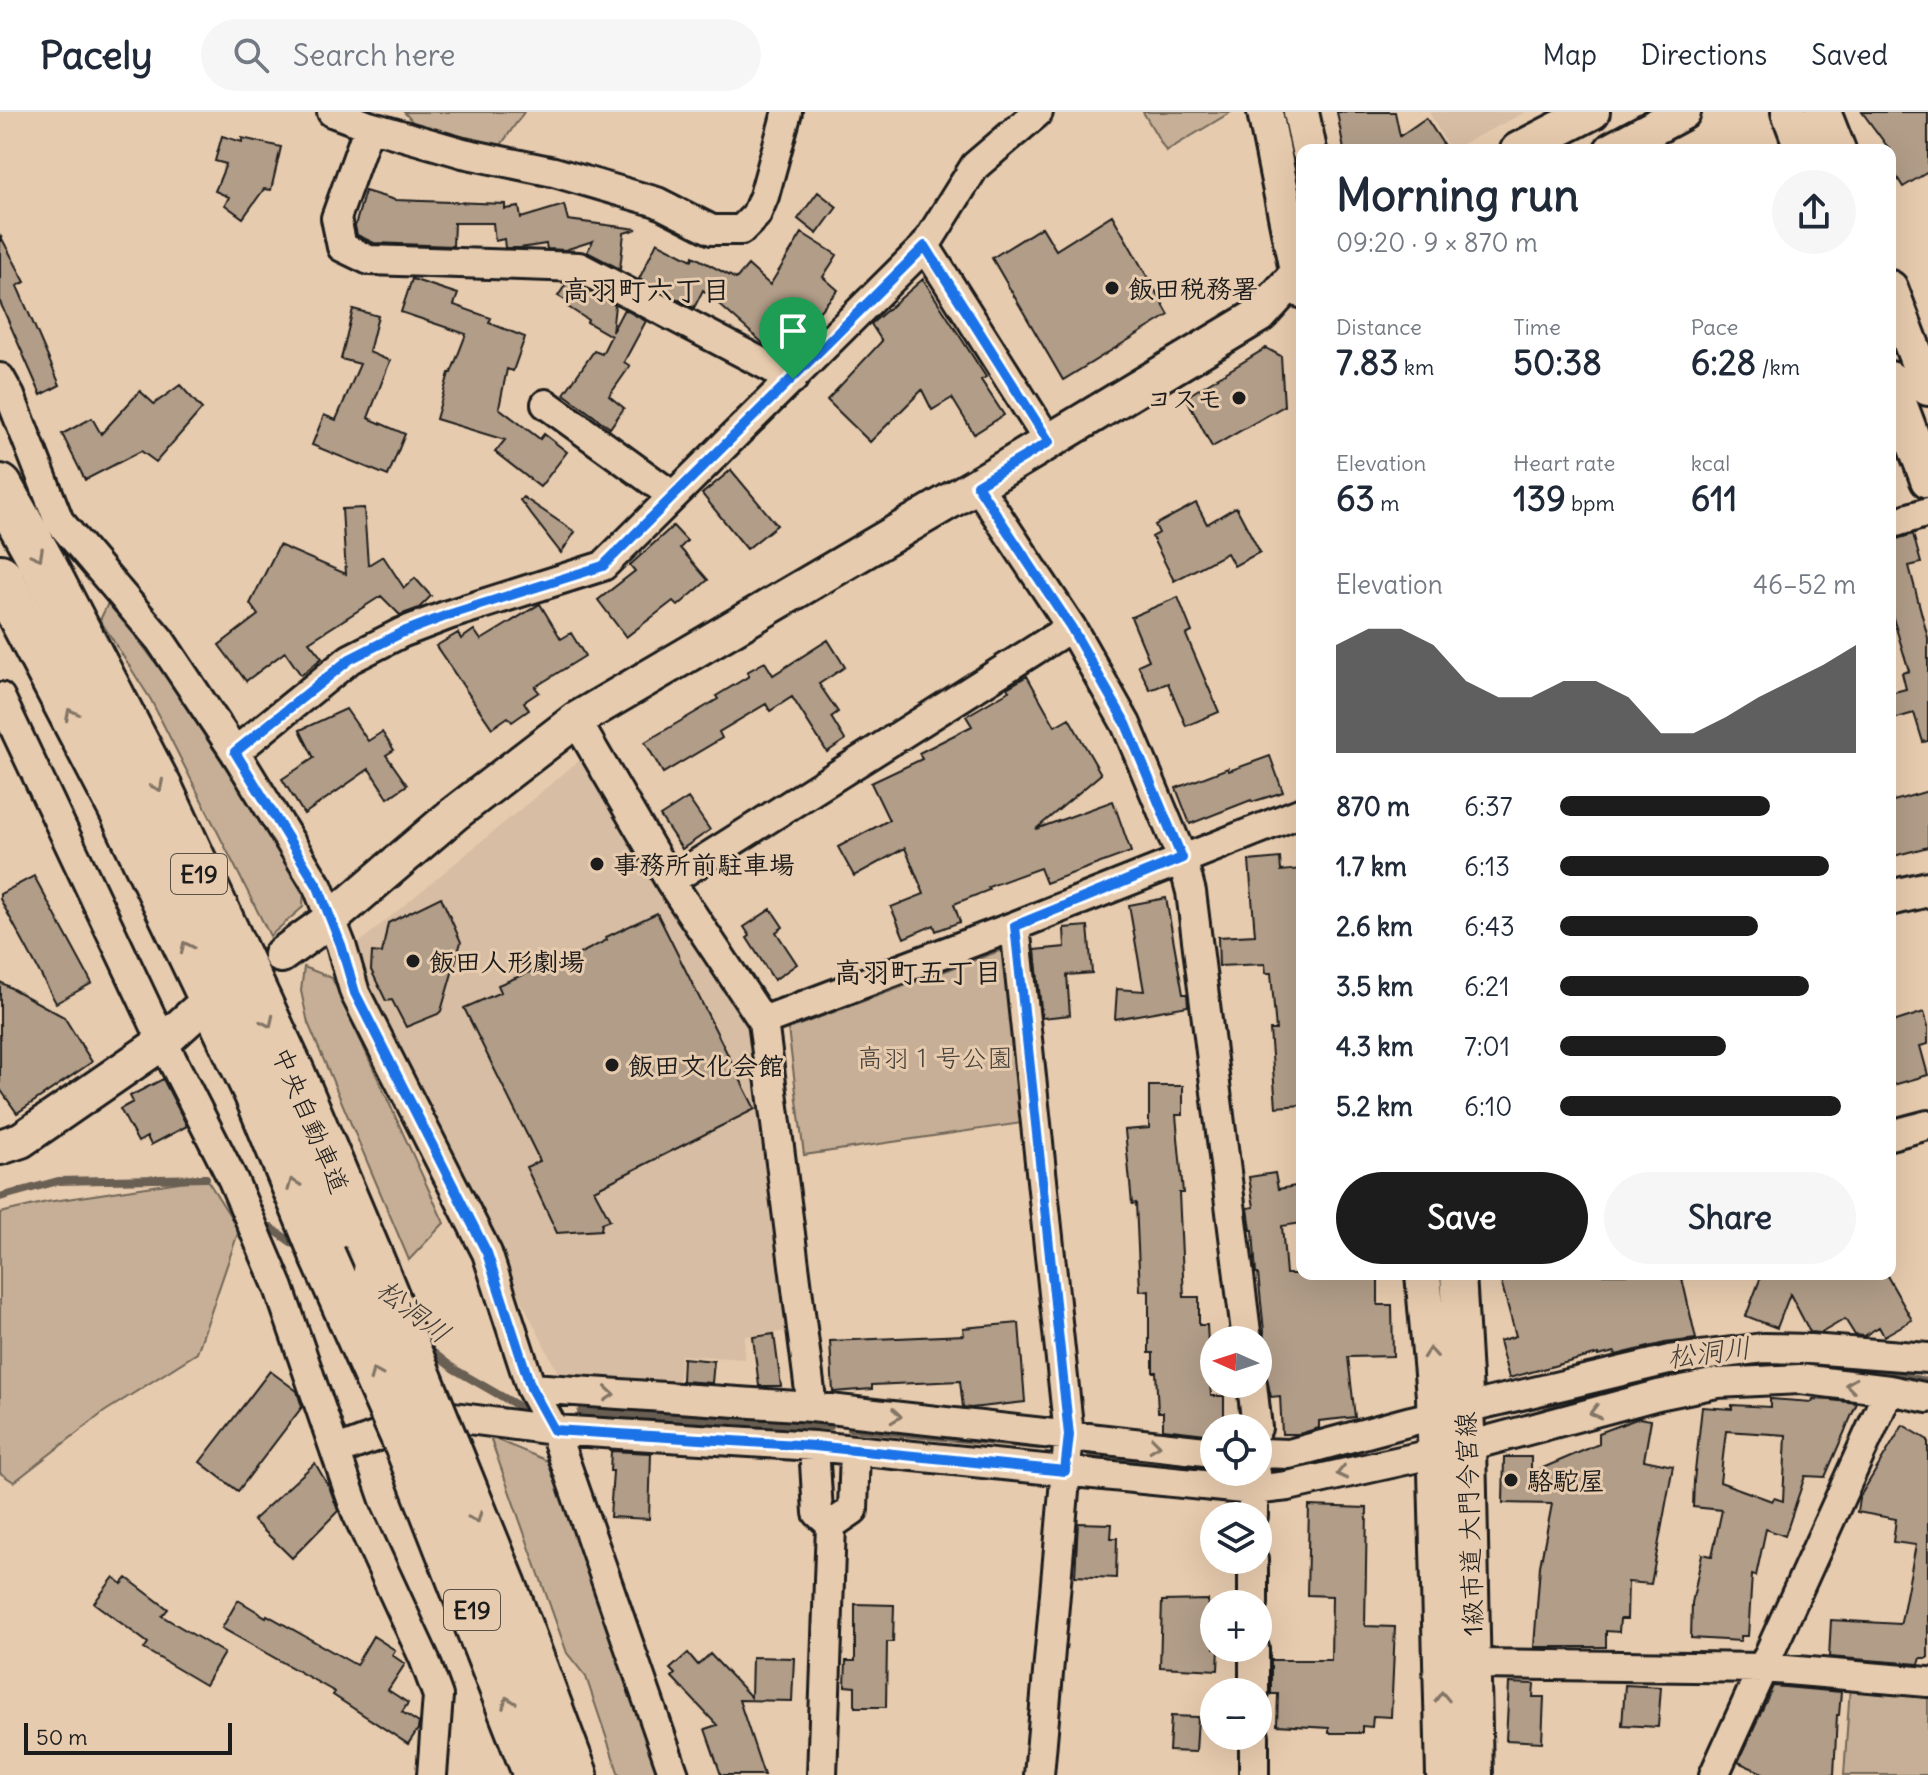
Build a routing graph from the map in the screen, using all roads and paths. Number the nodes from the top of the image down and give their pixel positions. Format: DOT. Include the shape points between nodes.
graph roads {
  1 [pos="332,112"];
  2 [pos="787,112"];
  3 [pos="1038,112"];
  4 [pos="1265,112"];
  5 [pos="1301,112"];
  6 [pos="1592,112"];
  7 [pos="1683,112"];
  8 [pos="1789,112"];
  9 [pos="1823,112"];
  10 [pos="369,126"];
  11 [pos="1308,144"];
  12 [pos="1530,144"];
  13 [pos="1630,144"];
  14 [pos="1801,144"];
  15 [pos="1836,144"];
  16 [pos="925,246"];
  17 [pos="1296,255"];
  18 [pos="1296,282"];
  19 [pos="1896,304"];
  20 [pos="1296,308"];
  21 [pos="1261,314"];
  22 [pos="0,378"];
  23 [pos="793,379"];
  24 [pos="1928,388"];
  25 [pos="1896,395"];
  26 [pos="546,404"];
  27 [pos="1049,442"];
  28 [pos="1928,480"];
  29 [pos="977,485"];
  30 [pos="0,487"];
  31 [pos="673,496"];
  32 [pos="1928,512"];
  33 [pos="1896,522"];
  34 [pos="0,577"];
  35 [pos="1071,627"];
  36 [pos="1,702"];
  37 [pos="576,720"];
  38 [pos="235,752"];
  39 [pos="1296,814"];
  40 [pos="1182,858"];
  41 [pos="670,881"];
  42 [pos="1928,889"];
  43 [pos="1896,897"];
  44 [pos="331,919"];
  45 [pos="1015,926"];
  46 [pos="281,955"];
  47 [pos="196,1012"];
  48 [pos="763,1021"];
  49 [pos="163,1042"];
  50 [pos="1928,1125"];
  51 [pos="1896,1133"];
  52 [pos="0,1147"];
  53 [pos="1424,1280"];
  54 [pos="1458,1280"];
  55 [pos="1245,1326"];
  56 [pos="1911,1379"];
  57 [pos="531,1388"];
  58 [pos="812,1407"];
  59 [pos="1466,1408"];
  60 [pos="841,1410"];
  61 [pos="1433,1416"];
  62 [pos="554,1430"];
  63 [pos="1069,1435"];
  64 [pos="427,1445"];
  65 [pos="837,1448"];
  66 [pos="1452,1449"];
  67 [pos="1200,1450"];
  68 [pos="337,1451"];
  69 [pos="1272,1459"];
  70 [pos="1200,1465"];
  71 [pos="1065,1471"];
  72 [pos="1272,1474"];
  73 [pos="831,1525"];
  74 [pos="1473,1664"];
  75 [pos="1763,1668"];
  76 [pos="1928,1682"];
  77 [pos="1254,1750"];
  78 [pos="432,1775"];
  79 [pos="536,1775"];
  80 [pos="575,1775"];
  81 [pos="674,1775"];
  82 [pos="822,1775"];
  83 [pos="1039,1775"];
  84 [pos="1254,1775"];
  85 [pos="1444,1775"];
  86 [pos="1475,1775"];
  87 [pos="1714,1775"];
  1 -- 10 [label="street"];
  2 -- 10 [label="street" via="764,196 756,215 741,230 712,230 657,202"];
  3 -- 16 [label="street" via="975,166"];
  4 -- 17 [label="street"];
  5 -- 11 [label="street"];
  6 -- 12 [label="street"];
  7 -- 13 [label="street"];
  8 -- 14 [label="street"];
  9 -- 15 [label="street"];
  10 -- 23 [label="street" via="336,218 342,247 369,260 579,267"];
  16 -- 23 [label="street"];
  16 -- 27 [label="street"];
  18 -- 21 [label="street"];
  19 -- 24 [label="street"];
  20 -- 21 [label="street"];
  21 -- 27 [label="street"];
  22 -- 38 [label="street" via="59,521 160,640"];
  23 -- 31 [label="street"];
  25 -- 28 [label="street"];
  26 -- 31 [label="street"];
  27 -- 29 [label="street"];
  29 -- 35 [label="street"];
  29 -- 37 [label="street"];
  30 -- 64 [label="highway, 中央自動車道 / E19, one-way, bridge" via="161,791 293,1075 376,1271"];
  31 -- 38 [label="street" via="603,566 401,633 350,659"];
  32 -- 33 [label="street"];
  64 -- 34 [label="highway, 中央自動車道 / E19, one-way, bridge" via="323,1256 249,1078 121,809"];
  35 -- 40 [label="street" via="1126,724"];
  35 -- 41 [label="street"];
  36 -- 49 [label="street"];
  37 -- 41 [label="street"];
  37 -- 44 [label="street"];
  38 -- 44 [label="street" via="318,887"];
  39 -- 40 [label="street"];
  40 -- 45 [label="street"];
  40 -- 55 [label="street" via="1191,892"];
  41 -- 48 [label="street"];
  42 -- 43 [label="street"];
  44 -- 46 [label="street"];
  44 -- 57 [label="street" via="355,993 487,1253"];
  45 -- 48 [label="street"];
  45 -- 63 [label="street"];
  47 -- 49 [label="street"];
  48 -- 58 [label="street"];
  49 -- 52 [label="street" via="21,1140"];
  49 -- 68 [label="street" via="233,1180 279,1288"];
  50 -- 51 [label="street"];
  61 -- 53 [label="street, one-way"];
  54 -- 59 [label="street, 1級市道 大門今宮線"];
  56 -- 59 [label="street" via="1810,1349 1763,1348 1669,1360"];
  56 -- 66 [label="street, one-way" via="1717,1383"];
  56 -- 75 [label="street"];
  57 -- 58 [label="street, one-way"];
  57 -- 62 [label="street"];
  58 -- 60 [label="street"];
  59 -- 61 [label="street"];
  59 -- 66 [label="street, 1級市道 大門今宮線"];
  60 -- 63 [label="street, one-way"];
  60 -- 65 [label="street"];
  61 -- 66 [label="street"];
  61 -- 69 [label="street"];
  62 -- 65 [label="street"];
  62 -- 68 [label="street" via="453,1417 415,1419"];
  62 -- 81 [label="street"];
  63 -- 67 [label="street, one-way"];
  63 -- 71 [label="street"];
  79 -- 64 [label="highway, 中央自動車道 / E19, one-way"];
  64 -- 80 [label="highway, 中央自動車道 / E19, one-way" via="504,1586"];
  65 -- 71 [label="street"];
  65 -- 73 [label="street" via="818,1513"];
  65 -- 73 [label="street" via="853,1510"];
  66 -- 72 [label="street, one-way" via="1288,1486"];
  66 -- 74 [label="street, 1級市道 大門今宮線"];
  85 -- 66 [label="street, one-way"];
  68 -- 78 [label="street" via="356,1511 438,1696"];
  70 -- 71 [label="street"];
  71 -- 83 [label="street"];
  73 -- 82 [label="street"];
  74 -- 75 [label="street"];
  74 -- 86 [label="street, 1級市道 大門今宮線"];
  75 -- 76 [label="street"];
  75 -- 87 [label="street"];
  77 -- 84 [label="street"];
}
